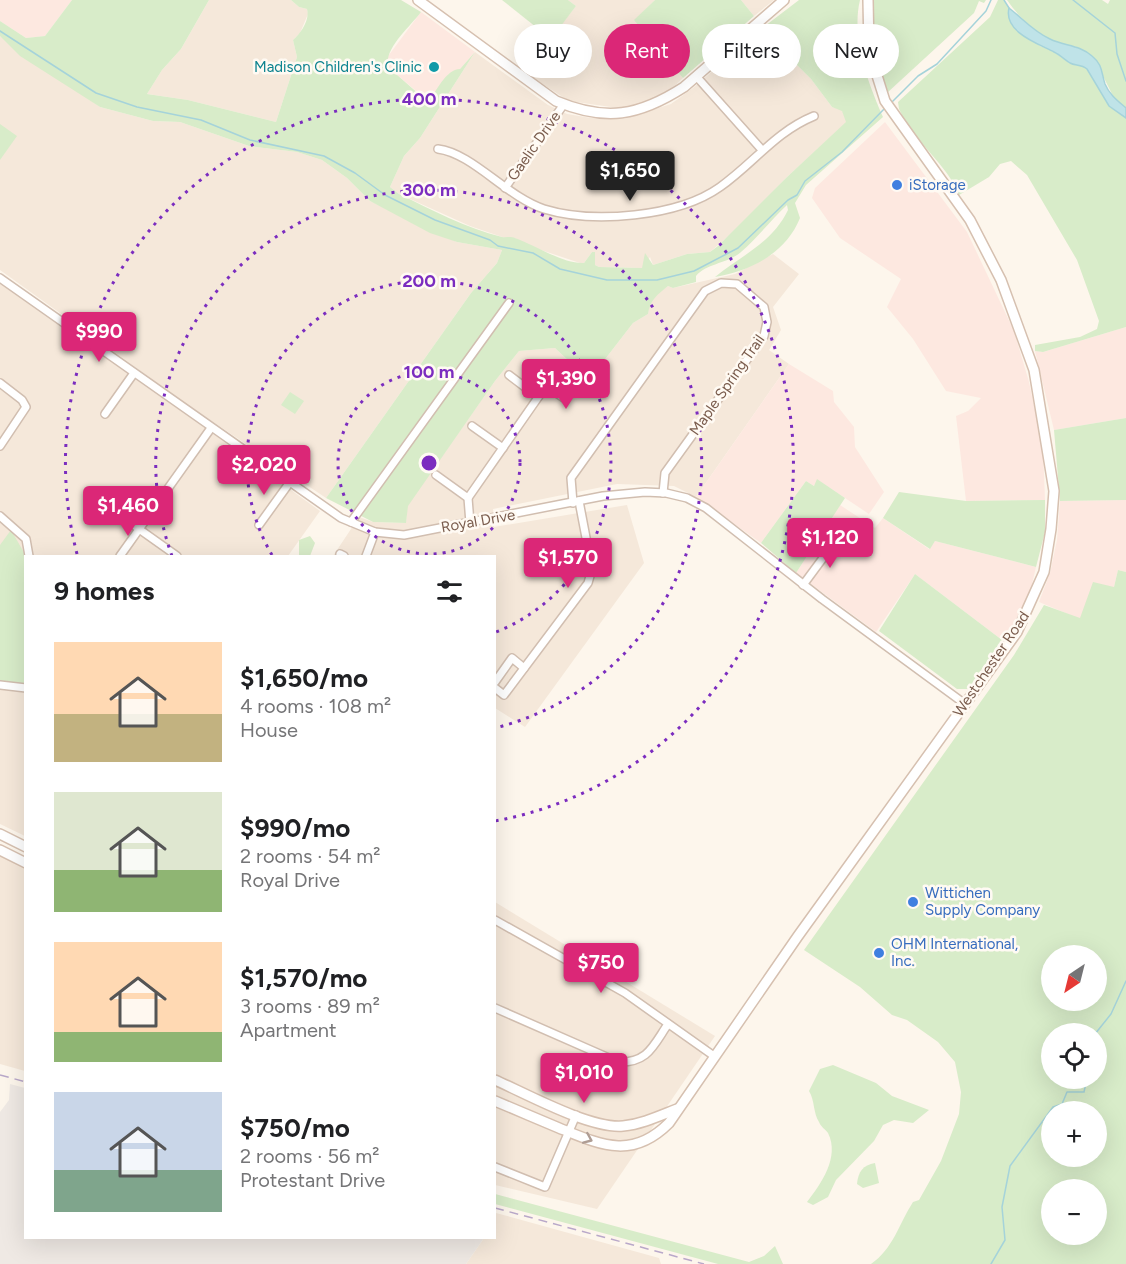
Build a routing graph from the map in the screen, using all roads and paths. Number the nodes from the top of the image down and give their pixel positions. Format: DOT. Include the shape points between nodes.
graph roads {
  1 [pos="418,0"];
  2 [pos="784,0"];
  3 [pos="868,0"];
  4 [pos="696,76"];
  5 [pos="564,104"];
  6 [pos="814,116"];
  7 [pos="438,149"];
  8 [pos="762,150"];
  9 [pos="505,188"];
  10 [pos="0,278"];
  11 [pos="509,303"];
  12 [pos="134,372"];
  13 [pos="509,375"];
  14 [pos="3,386"];
  15 [pos="546,386"];
  16 [pos="538,397"];
  17 [pos="105,414"];
  18 [pos="472,426"];
  19 [pos="211,428"];
  20 [pos="0,446"];
  21 [pos="504,448"];
  22 [pos="436,476"];
  23 [pos="290,482"];
  24 [pos="663,493"];
  25 [pos="94,496"];
  26 [pos="468,498"];
  27 [pos="576,502"];
  28 [pos="0,516"];
  29 [pos="351,522"];
  30 [pos="470,522"];
  31 [pos="259,525"];
  32 [pos="140,530"];
  33 [pos="375,532"];
  34 [pos="837,539"];
  35 [pos="29,555"];
  36 [pos="121,555"];
  37 [pos="176,555"];
  38 [pos="366,555"];
  39 [pos="803,585"];
  40 [pos="524,668"];
  41 [pos="496,681"];
  42 [pos="0,685"];
  43 [pos="24,688"];
  44 [pos="496,689"];
  45 [pos="965,704"];
  46 [pos="0,834"];
  47 [pos="24,846"];
  48 [pos="0,850"];
  49 [pos="24,861"];
  50 [pos="496,921"];
  51 [pos="496,1008"];
  52 [pos="668,1024"];
  53 [pos="714,1056"];
  54 [pos="496,1080"];
  55 [pos="496,1101"];
  56 [pos="677,1109"];
  57 [pos="576,1115"];
  58 [pos="568,1131"];
  59 [pos="496,1167"];
  1 -- 5 [label="street"];
  2 -- 4 [label="street"];
  3 -- 45 [label="street, Westchester Road" via="869,50 885,101 970,220 1001,280 1034,370 1050,461 1054,491 1044,572 1017,632"];
  4 -- 5 [label="street" via="666,98 624,114 594,113"];
  4 -- 8 [label="street"];
  5 -- 9 [label="street, Gaelic Drive"];
  6 -- 8 [label="street" via="793,124"];
  7 -- 9 [label="street" via="459,156"];
  8 -- 9 [label="street" via="704,197 678,206 603,218 542,208"];
  10 -- 12 [label="street, Royal Drive"];
  11 -- 29 [label="street"];
  12 -- 17 [label="street"];
  12 -- 19 [label="street, Royal Drive"];
  13 -- 16 [label="street"];
  14 -- 20 [label="street" via="26,407"];
  15 -- 16 [label="street"];
  16 -- 21 [label="street"];
  18 -- 21 [label="street"];
  19 -- 23 [label="street, Royal Drive"];
  19 -- 32 [label="street"];
  21 -- 26 [label="street"];
  22 -- 26 [label="street"];
  23 -- 29 [label="street, Royal Drive"];
  23 -- 31 [label="street"];
  24 -- 27 [label="street, Royal Drive" via="603,496"];
  24 -- 27 [label="street, Maple Spring Trail" via="665,472 764,336 764,307 737,284 721,283 705,291 571,478"];
  24 -- 39 [label="street, Royal Drive" via="687,498 706,508"];
  25 -- 32 [label="street"];
  26 -- 30 [label="street"];
  27 -- 30 [label="street, Royal Drive"];
  27 -- 40 [label="street" via="592,569 588,583"];
  28 -- 35 [label="street" via="26,539"];
  29 -- 33 [label="street, Royal Drive"];
  30 -- 33 [label="street, Royal Drive" via="404,535"];
  32 -- 36 [label="street"];
  32 -- 37 [label="street"];
  33 -- 38 [label="street"];
  34 -- 39 [label="street"];
  39 -- 45 [label="street, Royal Drive"];
  40 -- 41 [label="street" via="512,658"];
  40 -- 44 [label="street" via="504,695"];
  42 -- 43 [label="street"];
  45 -- 53 [label="street, Westchester Road"];
  46 -- 47 [label="street"];
  48 -- 49 [label="street"];
  50 -- 52 [label="street" via="625,993"];
  51 -- 52 [label="street" via="618,1062 644,1058"];
  52 -- 53 [label="street"];
  53 -- 56 [label="street, Westchester Road"];
  54 -- 57 [label="street"];
  55 -- 58 [label="street, Westchester Road"];
  56 -- 57 [label="street" via="620,1126"];
  58 -- 56 [label="street, Westchester Road, one-way" via="598,1144 637,1145 657,1135"];
  57 -- 58 [label="street"];
  58 -- 59 [label="street" via="545,1187"];
}
